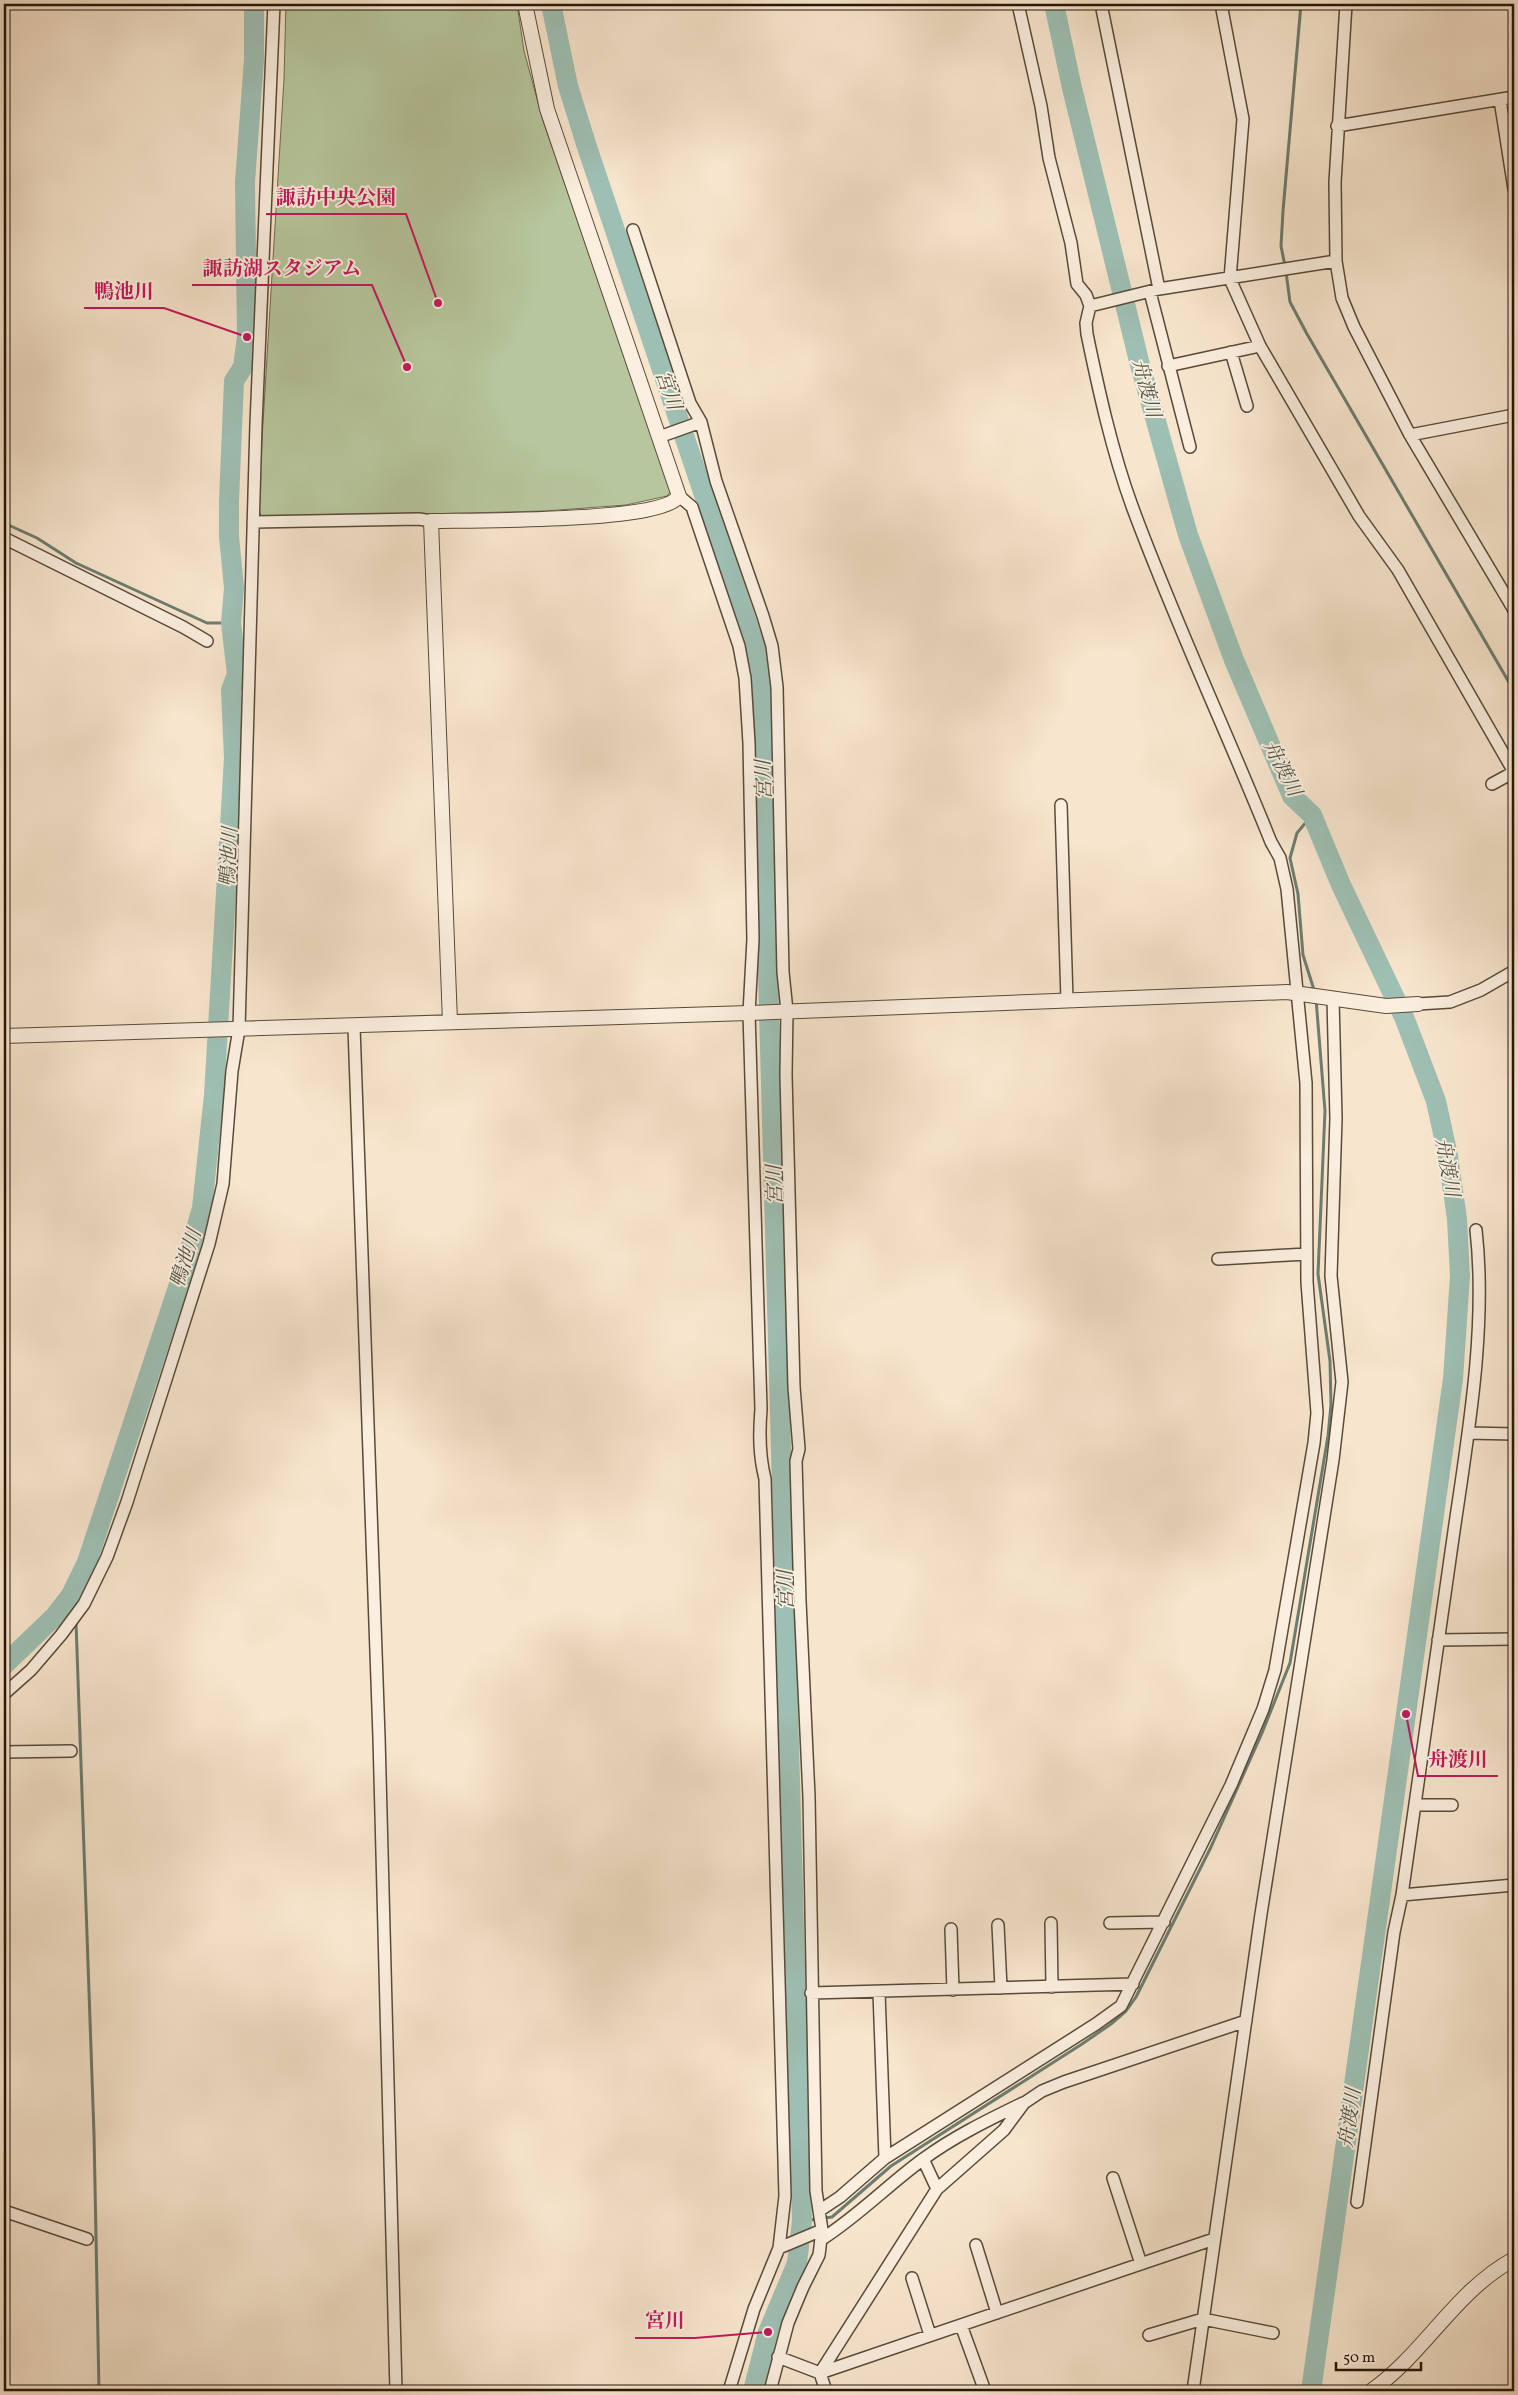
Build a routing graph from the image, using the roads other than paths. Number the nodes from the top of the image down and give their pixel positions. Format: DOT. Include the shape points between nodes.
graph roads {
  1 [pos="274,4"];
  2 [pos="525,4"];
  3 [pos="1018,4"];
  4 [pos="1101,4"];
  5 [pos="1222,4"];
  6 [pos="1346,4"];
  7 [pos="1514,97"];
  8 [pos="1500,100"];
  9 [pos="1337,126"];
  10 [pos="1514,189"];
  11 [pos="632,230"];
  12 [pos="1336,261"];
  13 [pos="1230,279"];
  14 [pos="1151,292"];
  15 [pos="1093,305"];
  16 [pos="1260,346"];
  17 [pos="1231,352"];
  18 [pos="1168,366"];
  19 [pos="1247,406"];
  20 [pos="1514,415"];
  21 [pos="698,423"];
  22 [pos="663,435"];
  23 [pos="1410,435"];
  24 [pos="1190,447"];
  25 [pos="679,496"];
  26 [pos="431,521"];
  27 [pos="253,522"];
  28 [pos="4,538"];
  29 [pos="1514,610"];
  30 [pos="208,641"];
  31 [pos="1514,772"];
  32 [pos="1492,784"];
  33 [pos="1060,805"];
  34 [pos="1514,971"];
  35 [pos="1298,992"];
  36 [pos="1333,999"];
  37 [pos="1067,1000"];
  38 [pos="1418,1004"];
  39 [pos="785,1012"];
  40 [pos="753,1013"];
  41 [pos="450,1022"];
  42 [pos="354,1027"];
  43 [pos="237,1029"];
  44 [pos="4,1036"];
  45 [pos="1476,1230"];
  46 [pos="1307,1254"];
  47 [pos="1218,1259"];
  48 [pos="1468,1433"];
  49 [pos="1514,1434"];
  50 [pos="1514,1639"];
  51 [pos="1438,1640"];
  52 [pos="4,1694"];
  53 [pos="71,1751"];
  54 [pos="4,1752"];
  55 [pos="1414,1805"];
  56 [pos="1452,1805"];
  57 [pos="1514,1886"];
  58 [pos="1402,1895"];
  59 [pos="1164,1922"];
  60 [pos="1051,1923"];
  61 [pos="1110,1923"];
  62 [pos="998,1925"];
  63 [pos="950,1929"];
  64 [pos="1134,1984"];
  65 [pos="1052,1987"];
  66 [pos="1001,1988"];
  67 [pos="953,1990"];
  68 [pos="880,1992"];
  69 [pos="811,1993"];
  70 [pos="1246,2021"];
  71 [pos="1024,2103"];
  72 [pos="885,2158"];
  73 [pos="923,2159"];
  74 [pos="1113,2178"];
  75 [pos="937,2189"];
  76 [pos="1357,2202"];
  77 [pos="4,2211"];
  78 [pos="819,2211"];
  79 [pos="821,2233"];
  80 [pos="1214,2239"];
  81 [pos="87,2240"];
  82 [pos="976,2245"];
  83 [pos="783,2247"];
  84 [pos="1514,2259"];
  85 [pos="1140,2264"];
  86 [pos="912,2278"];
  87 [pos="997,2312"];
  88 [pos="1202,2319"];
  89 [pos="961,2325"];
  90 [pos="1273,2333"];
  91 [pos="930,2335"];
  92 [pos="1149,2335"];
  93 [pos="778,2357"];
  94 [pos="820,2373"];
  95 [pos="396,2391"];
  96 [pos="730,2391"];
  97 [pos="770,2391"];
  98 [pos="826,2391"];
  99 [pos="985,2391"];
  100 [pos="1193,2391"];
  101 [pos="1370,2391"];
  1 -- 27 [label="street"];
  2 -- 22 [label="street" via="547,109"];
  3 -- 15 [label="street" via="1049,158 1071,243 1077,284"];
  4 -- 14 [label="street"];
  5 -- 13 [label="street" via="1243,119"];
  6 -- 9 [label="street"];
  7 -- 8 [label="street"];
  8 -- 9 [label="street"];
  8 -- 10 [label="street"];
  9 -- 12 [label="street" via="1334,182"];
  11 -- 21 [label="street"];
  12 -- 13 [label="street"];
  12 -- 23 [label="street" via="1342,298 1354,327"];
  13 -- 14 [label="street"];
  13 -- 16 [label="street"];
  14 -- 15 [label="street"];
  14 -- 18 [label="street"];
  15 -- 35 [label="street" via="1086,323 1087,334 1103,409 1132,505 1171,605 1280,858"];
  16 -- 17 [label="street"];
  16 -- 31 [label="street" via="1359,516 1398,570"];
  17 -- 18 [label="street"];
  17 -- 19 [label="street"];
  18 -- 24 [label="street"];
  20 -- 23 [label="street"];
  21 -- 22 [label="street"];
  21 -- 39 [label="street" via="772,646 778,706"];
  22 -- 25 [label="street"];
  23 -- 29 [label="street"];
  25 -- 26 [label="street" via="670,504 620,514"];
  25 -- 40 [label="street" via="692,507 742,657 749,744"];
  26 -- 27 [label="street"];
  26 -- 41 [label="street"];
  27 -- 43 [label="street"];
  28 -- 30 [label="street"];
  31 -- 32 [label="street"];
  33 -- 37 [label="street"];
  34 -- 38 [label="street" via="1481,990 1450,1002"];
  35 -- 36 [label="street"];
  35 -- 37 [label="street"];
  35 -- 46 [label="street" via="1308,1128"];
  36 -- 38 [label="street" via="1386,1006"];
  36 -- 70 [label="street" via="1336,1118 1331,1276 1342,1382 1333,1460"];
  37 -- 39 [label="street"];
  39 -- 40 [label="street"];
  39 -- 69 [label="street" via="788,1214 799,1449 800,1601 809,1798"];
  40 -- 41 [label="street"];
  40 -- 83 [label="street" via="761,1409 758,1438 765,1479 785,2196"];
  41 -- 42 [label="street"];
  42 -- 43 [label="street"];
  42 -- 95 [label="street" via="379,1737"];
  43 -- 44 [label="street"];
  43 -- 52 [label="street" via="226,1164 210,1244 127,1502 104,1564 84,1604 31,1670"];
  45 -- 48 [label="street" via="1478,1325"];
  46 -- 47 [label="street"];
  46 -- 59 [label="street" via="1317,1413 1275,1670 1232,1785"];
  48 -- 49 [label="street"];
  48 -- 51 [label="street"];
  50 -- 51 [label="street"];
  51 -- 55 [label="street"];
  53 -- 54 [label="street"];
  55 -- 56 [label="street"];
  55 -- 58 [label="street"];
  57 -- 58 [label="street"];
  58 -- 76 [label="street" via="1394,1932"];
  59 -- 61 [label="street"];
  59 -- 64 [label="street"];
  60 -- 65 [label="street"];
  62 -- 66 [label="street"];
  63 -- 67 [label="street"];
  64 -- 65 [label="street"];
  64 -- 72 [label="street" via="1121,2006 1096,2024"];
  65 -- 66 [label="street"];
  66 -- 67 [label="street"];
  67 -- 68 [label="street"];
  68 -- 69 [label="street"];
  68 -- 72 [label="street"];
  69 -- 78 [label="street"];
  70 -- 71 [label="street" via="1064,2082"];
  70 -- 80 [label="street"];
  71 -- 73 [label="street" via="974,2126"];
  71 -- 75 [label="street" via="1004,2130"];
  72 -- 78 [label="street"];
  73 -- 75 [label="street"];
  73 -- 79 [label="street" via="845,2224"];
  74 -- 85 [label="street"];
  75 -- 94 [label="street"];
  77 -- 81 [label="street"];
  78 -- 79 [label="street"];
  79 -- 83 [label="street"];
  79 -- 93 [label="street" via="819,2255 803,2287"];
  80 -- 85 [label="street"];
  80 -- 88 [label="street"];
  82 -- 87 [label="street"];
  83 -- 96 [label="street" via="754,2309"];
  84 -- 101 [label="street" via="1473,2287 1402,2365"];
  85 -- 87 [label="street"];
  86 -- 91 [label="street"];
  87 -- 89 [label="street"];
  88 -- 90 [label="street"];
  88 -- 92 [label="street"];
  88 -- 100 [label="street"];
  89 -- 91 [label="street"];
  89 -- 99 [label="street"];
  91 -- 94 [label="street"];
  93 -- 94 [label="street"];
  93 -- 97 [label="street"];
  94 -- 98 [label="street"];
}
